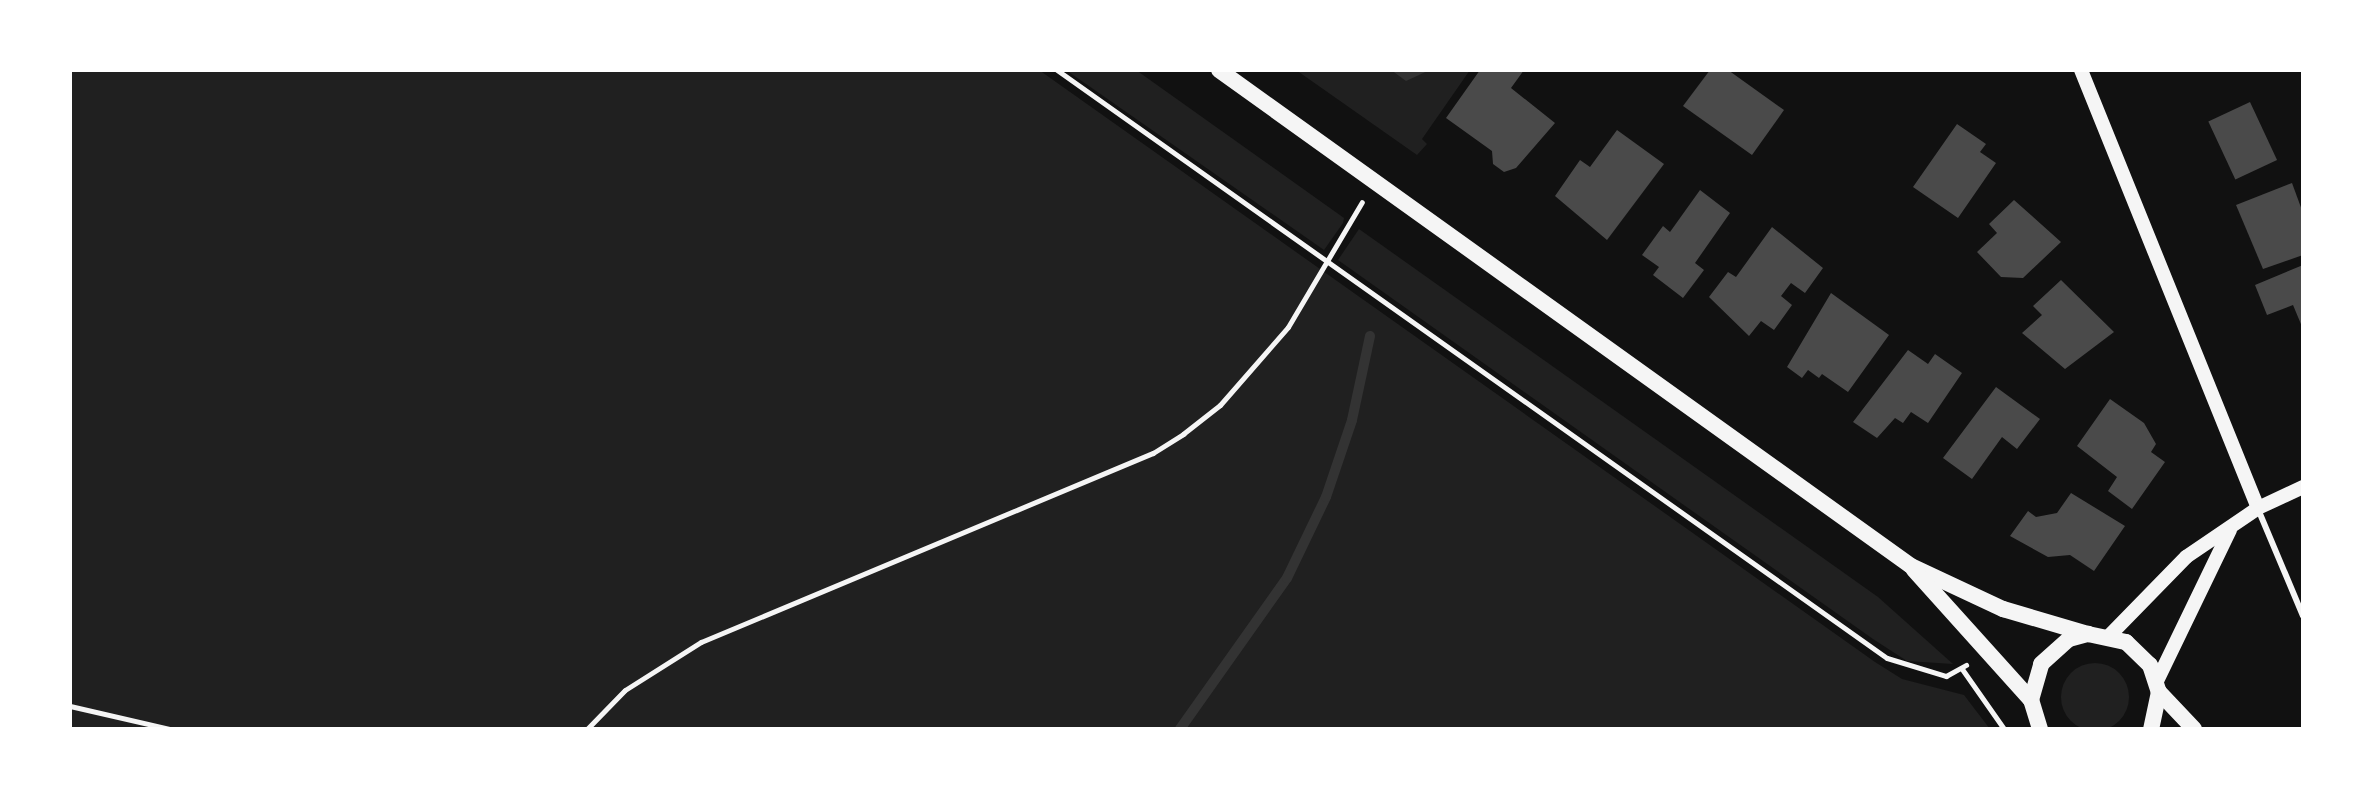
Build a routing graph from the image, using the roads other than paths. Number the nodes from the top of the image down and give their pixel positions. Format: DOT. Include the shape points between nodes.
graph roads {
  1 [pos="1219,70"];
  2 [pos="2081,70"];
  3 [pos="2303,487"];
  4 [pos="2258,508"];
  5 [pos="2230,529"];
  6 [pos="1911,566"];
  7 [pos="2303,616"];
  8 [pos="2088,634"];
  9 [pos="2110,635"];
  10 [pos="2158,687"];
  11 [pos="2031,700"];
  12 [pos="2037,728"];
  13 [pos="2151,729"];
  14 [pos="2194,729"];
  1 -- 6 [label="main road"];
  2 -- 4 [label="street"];
  3 -- 4 [label="street"];
  4 -- 5 [label="street"];
  4 -- 7 [label="lane"];
  5 -- 9 [label="street" via="2186,557"];
  5 -- 10 [label="street"];
  6 -- 8 [label="main road" via="2003,609"];
  6 -- 11 [label="main road"];
  8 -- 9 [label="main road"];
  8 -- 11 [label="main road" via="2053,650 2034,681"];
  9 -- 10 [label="main road" via="2140,652"];
  10 -- 13 [label="main road"];
  10 -- 14 [label="main road"];
  11 -- 12 [label="main road"];
}
